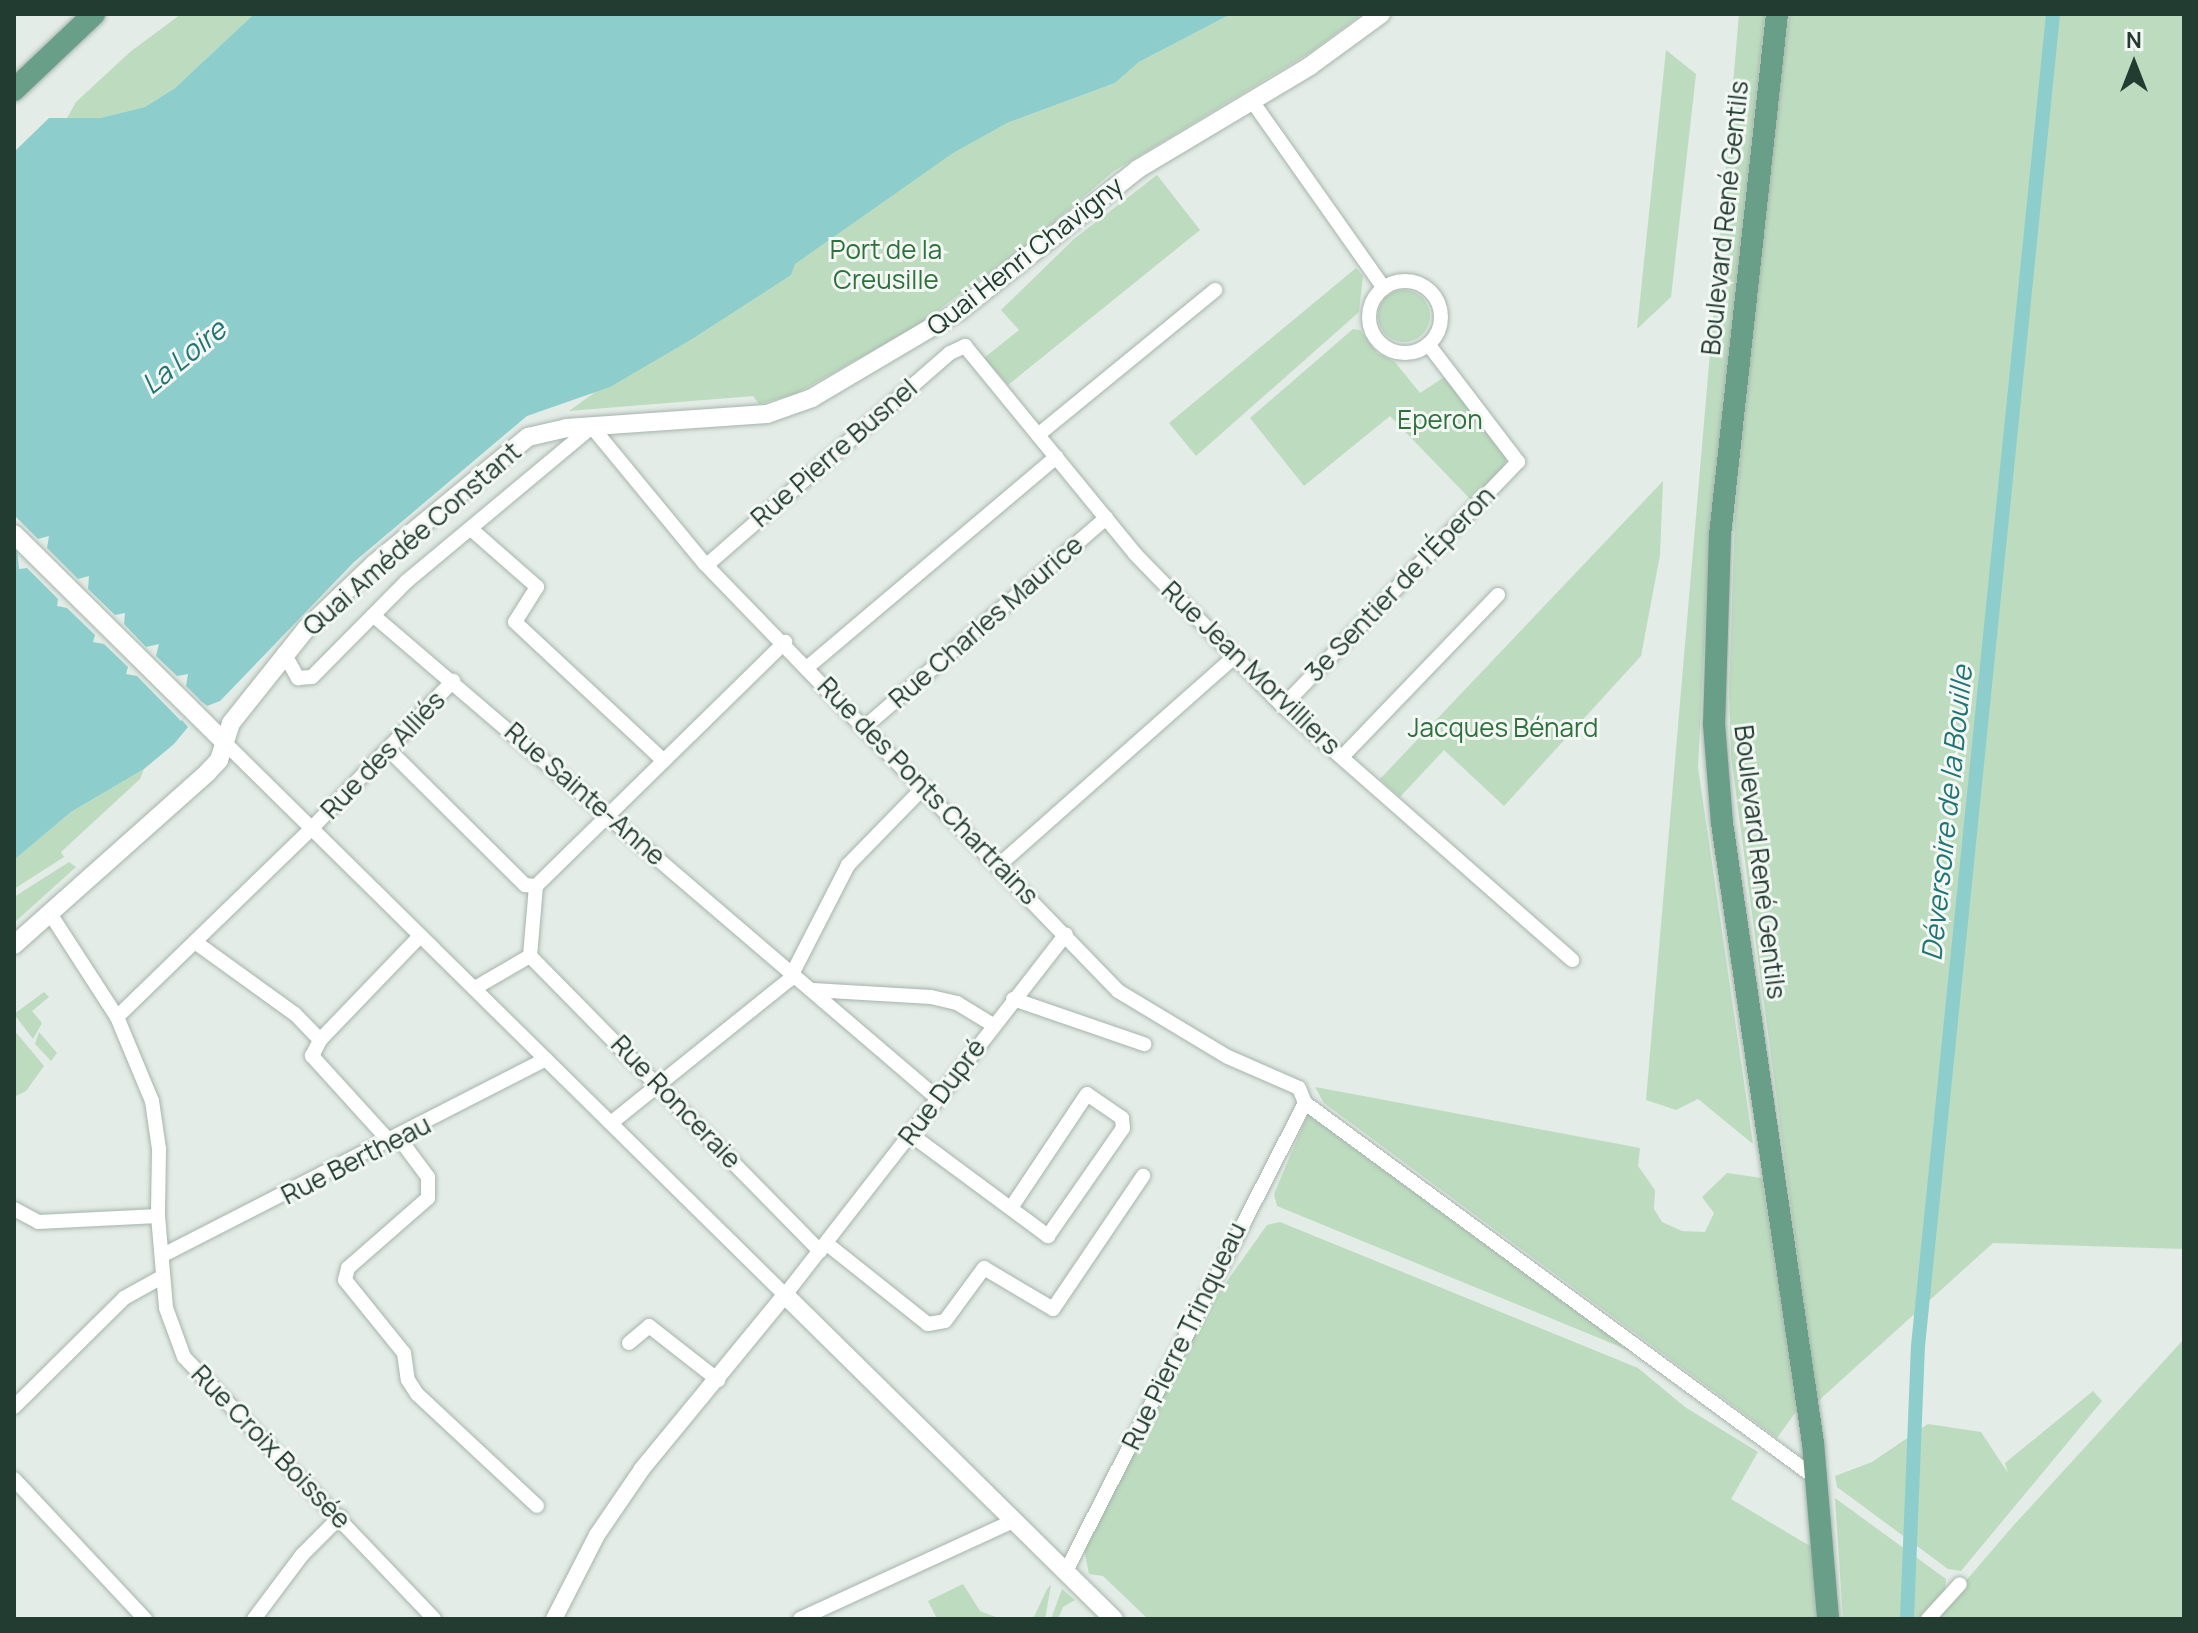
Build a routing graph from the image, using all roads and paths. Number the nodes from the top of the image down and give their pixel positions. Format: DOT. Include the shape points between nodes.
graph roads {
  1 [pos="94,14"];
  2 [pos="1381,14"];
  3 [pos="1777,14"];
  4 [pos="18,78"];
  5 [pos="1252,101"];
  6 [pos="1384,288"];
  7 [pos="1215,290"];
  8 [pos="1428,344"];
  9 [pos="963,345"];
  10 [pos="592,427"];
  11 [pos="1038,435"];
  12 [pos="1056,457"];
  13 [pos="1106,518"];
  14 [pos="471,529"];
  15 [pos="14,534"];
  16 [pos="708,564"];
  17 [pos="1498,595"];
  18 [pos="374,616"];
  19 [pos="785,642"];
  20 [pos="284,653"];
  21 [pos="1234,657"];
  22 [pos="809,666"];
  23 [pos="453,681"];
  24 [pos="1283,706"];
  25 [pos="866,726"];
  26 [pos="225,743"];
  27 [pos="389,750"];
  28 [pos="1342,757"];
  29 [pos="663,760"];
  30 [pos="924,787"];
  31 [pos="609,812"];
  32 [pos="312,828"];
  33 [pos="999,865"];
  34 [pos="536,886"];
  35 [pos="51,915"];
  36 [pos="1066,934"];
  37 [pos="420,936"];
  38 [pos="195,942"];
  39 [pos="14,945"];
  40 [pos="530,956"];
  41 [pos="1572,960"];
  42 [pos="794,974"];
  43 [pos="475,988"];
  44 [pos="813,990"];
  45 [pos="1013,999"];
  46 [pos="117,1017"];
  47 [pos="993,1025"];
  48 [pos="320,1040"];
  49 [pos="1144,1044"];
  50 [pos="546,1059"];
  51 [pos="659,1086"];
  52 [pos="937,1098"];
  53 [pos="1305,1103"];
  54 [pos="611,1123"];
  55 [pos="910,1134"];
  56 [pos="395,1140"];
  57 [pos="1143,1176"];
  58 [pos="1011,1208"];
  59 [pos="14,1209"];
  60 [pos="158,1216"];
  61 [pos="823,1247"];
  62 [pos="163,1255"];
  63 [pos="162,1277"];
  64 [pos="785,1295"];
  65 [pos="629,1343"];
  66 [pos="718,1380"];
  67 [pos="14,1407"];
  68 [pos="14,1479"];
  69 [pos="1818,1480"];
  70 [pos="537,1506"];
  71 [pos="340,1517"];
  72 [pos="1013,1521"];
  73 [pos="1066,1571"];
  74 [pos="1960,1584"];
  75 [pos="145,1619"];
  76 [pos="254,1619"];
  77 [pos="434,1619"];
  78 [pos="554,1619"];
  79 [pos="800,1619"];
  80 [pos="1114,1619"];
  81 [pos="1828,1619"];
  82 [pos="1928,1619"];
  1 -- 4 [label="main road"];
  2 -- 5 [label="main road, Quai Henri Chavigny"];
  3 -- 69 [label="main road, Boulevard René Gentils" via="1720,535 1714,724 1724,837"];
  5 -- 6 [label="street"];
  5 -- 10 [label="main road, Quai Henri Chavigny" via="1138,169 959,311 812,398 767,414"];
  6 -- 8 [label="street" via="1407,281 1429,291 1440,312 1436,335"];
  6 -- 8 [label="street" via="1369,316 1376,338 1395,351"];
  7 -- 11 [label="street"];
  8 -- 24 [label="street, 3e Sentier de l'Éperon" via="1518,462"];
  9 -- 11 [label="street, Rue Jean Morvilliers"];
  9 -- 16 [label="street, Rue Pierre Busnel"];
  10 -- 14 [label="street"];
  10 -- 16 [label="street, Rue des Ponts Chartrains"];
  10 -- 20 [label="main road, Quai Amédée Constant" via="548,431 515,446 374,564"];
  11 -- 12 [label="street, Rue Jean Morvilliers"];
  12 -- 13 [label="street, Rue Jean Morvilliers"];
  12 -- 22 [label="street"];
  13 -- 21 [label="street, Rue Jean Morvilliers"];
  13 -- 25 [label="street, Rue Charles Maurice"];
  14 -- 18 [label="street" via="407,581"];
  14 -- 29 [label="street" via="537,587 515,622"];
  15 -- 26 [label="main road"];
  16 -- 19 [label="street, Rue des Ponts Chartrains"];
  17 -- 28 [label="street"];
  18 -- 20 [label="street" via="305,681 286,665"];
  18 -- 23 [label="street, Rue Sainte-Anne"];
  19 -- 22 [label="street, Rue des Ponts Chartrains"];
  19 -- 29 [label="street"];
  20 -- 26 [label="main road, Quai Amédée Constant" via="231,723"];
  21 -- 24 [label="street, Rue Jean Morvilliers"];
  21 -- 33 [label="street"];
  22 -- 25 [label="street, Rue des Ponts Chartrains"];
  23 -- 27 [label="street, Rue des Alliés"];
  23 -- 31 [label="street, Rue Sainte-Anne"];
  24 -- 28 [label="street, Rue Jean Morvilliers"];
  25 -- 30 [label="street, Rue des Ponts Chartrains"];
  26 -- 32 [label="street"];
  26 -- 35 [label="main road, Quai Amédée Constant" via="207,773"];
  27 -- 32 [label="street, Rue des Alliés"];
  27 -- 34 [label="street" via="525,885"];
  28 -- 41 [label="street, Rue Jean Morvilliers"];
  29 -- 31 [label="street"];
  30 -- 33 [label="street, Rue des Ponts Chartrains"];
  30 -- 42 [label="street" via="848,865"];
  31 -- 34 [label="street"];
  31 -- 42 [label="street, Rue Sainte-Anne"];
  32 -- 37 [label="street"];
  32 -- 38 [label="street, Rue des Alliés"];
  33 -- 36 [label="street, Rue des Ponts Chartrains"];
  34 -- 40 [label="street"];
  35 -- 39 [label="main road, Quai Amédée Constant"];
  35 -- 46 [label="street, Rue Croix Boissée"];
  36 -- 45 [label="street, Rue Dupré"];
  36 -- 53 [label="street, Rue des Ponts Chartrains" via="1118,991 1228,1057 1299,1088"];
  37 -- 43 [label="street"];
  37 -- 48 [label="street"];
  38 -- 46 [label="street, Rue des Alliés"];
  38 -- 48 [label="street" via="295,1014"];
  40 -- 43 [label="street"];
  40 -- 51 [label="street, Rue Ronceraie" via="539,959"];
  42 -- 44 [label="street, Rue Sainte-Anne"];
  42 -- 51 [label="street"];
  43 -- 50 [label="street"];
  44 -- 47 [label="street" via="931,997 957,1003"];
  44 -- 52 [label="street, Rue Sainte-Anne"];
  45 -- 47 [label="street, Rue Dupré"];
  45 -- 49 [label="street"];
  46 -- 60 [label="street, Rue Croix Boissée" via="152,1101 159,1149"];
  47 -- 52 [label="street, Rue Dupré"];
  48 -- 56 [label="street" via="314,1062"];
  50 -- 54 [label="street"];
  50 -- 56 [label="street, Rue Bertheau"];
  51 -- 54 [label="street"];
  51 -- 61 [label="street, Rue Ronceraie"];
  52 -- 55 [label="street, Rue Dupré"];
  53 -- 69 [label="street, Rue des Ponts Chartrains"];
  53 -- 73 [label="street, Rue Pierre Trinqueau"];
  54 -- 64 [label="street"];
  55 -- 58 [label="street"];
  55 -- 61 [label="street, Rue Dupré"];
  56 -- 62 [label="street, Rue Bertheau"];
  56 -- 70 [label="street" via="428,1177 428,1198 344,1276 404,1353 408,1380 417,1394"];
  57 -- 61 [label="street, Rue Ronceraie" via="1053,1309 984,1268 945,1321 928,1324"];
  58 -- 58 [label="street" via="1048,1236 1123,1128 1122,1118 1087,1094"];
  59 -- 60 [label="street" via="38,1222"];
  60 -- 62 [label="street, Rue Croix Boissée"];
  61 -- 64 [label="street, Rue Dupré"];
  62 -- 63 [label="street, Rue Croix Boissée"];
  63 -- 67 [label="street" via="124,1298"];
  63 -- 71 [label="street, Rue Croix Boissée" via="170,1326 189,1366"];
  64 -- 66 [label="street"];
  64 -- 72 [label="main road"];
  65 -- 66 [label="street" via="649,1326"];
  66 -- 78 [label="street" via="611,1513"];
  68 -- 75 [label="street"];
  69 -- 81 [label="main road, Boulevard René Gentils"];
  71 -- 76 [label="street" via="302,1555"];
  71 -- 77 [label="street, Rue Croix Boissée"];
  72 -- 73 [label="main road"];
  72 -- 79 [label="street"];
  73 -- 80 [label="main road"];
  74 -- 82 [label="street"];
}
